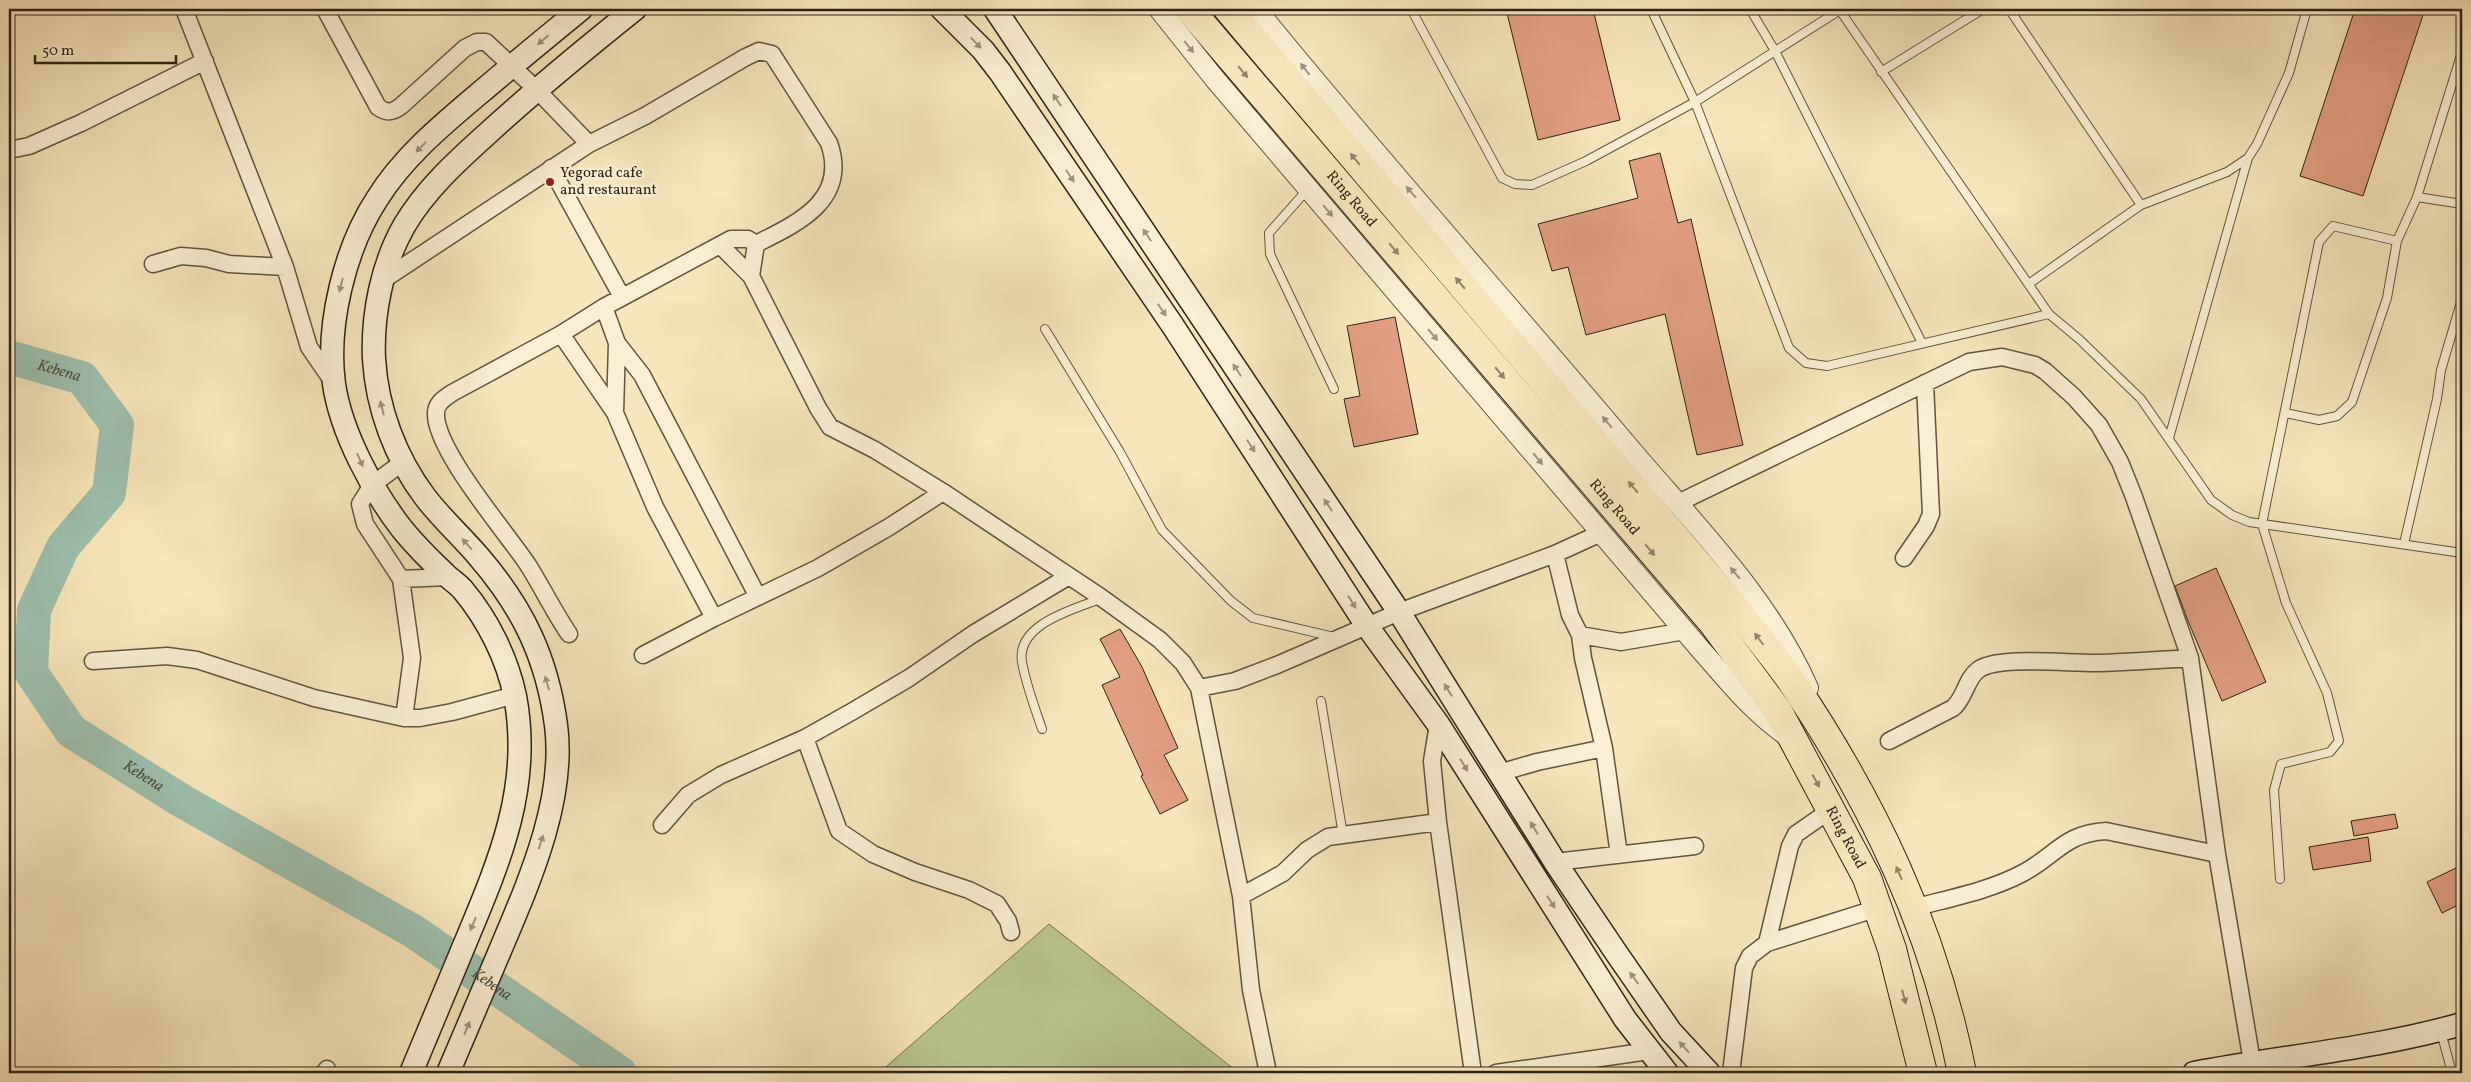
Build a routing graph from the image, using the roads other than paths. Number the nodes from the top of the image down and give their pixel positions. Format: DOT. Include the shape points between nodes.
graph roads {
  1 [pos="184,9"];
  2 [pos="325,9"];
  3 [pos="581,9"];
  4 [pos="635,9"];
  5 [pos="942,9"];
  6 [pos="995,9"];
  7 [pos="1159,9"];
  8 [pos="1189,9"];
  9 [pos="1228,9"];
  10 [pos="1256,9"];
  11 [pos="1411,9"];
  12 [pos="1651,9"];
  13 [pos="1750,9"];
  14 [pos="1839,9"];
  15 [pos="1983,9"];
  16 [pos="2009,9"];
  17 [pos="2307,9"];
  18 [pos="1775,51"];
  19 [pos="2462,52"];
  20 [pos="205,61"];
  21 [pos="513,66"];
  22 [pos="1881,72"];
  23 [pos="536,88"];
  24 [pos="1695,102"];
  25 [pos="589,144"];
  26 [pos="9,150"];
  27 [pos="2248,158"];
  28 [pos="551,168"];
  29 [pos="1308,188"];
  30 [pos="2417,197"];
  31 [pos="2462,204"];
  32 [pos="2141,205"];
  33 [pos="2397,241"];
  34 [pos="756,244"];
  35 [pos="720,245"];
  36 [pos="153,264"];
  37 [pos="285,267"];
  38 [pos="750,276"];
  39 [pos="383,280"];
  40 [pos="2030,284"];
  41 [pos="622,297"];
  42 [pos="2462,299"];
  43 [pos="604,307"];
  44 [pos="2049,314"];
  45 [pos="1045,329"];
  46 [pos="561,334"];
  47 [pos="617,343"];
  48 [pos="1922,343"];
  49 [pos="1925,383"];
  50 [pos="334,384"];
  51 [pos="1334,389"];
  52 [pos="615,413"];
  53 [pos="2284,413"];
  54 [pos="2168,438"];
  55 [pos="403,462"];
  56 [pos="372,485"];
  57 [pos="943,492"];
  58 [pos="1676,504"];
  59 [pos="2262,524"];
  60 [pos="1602,533"];
  61 [pos="2404,544"];
  62 [pos="2462,553"];
  63 [pos="1555,554"];
  64 [pos="1904,558"];
  65 [pos="1069,576"];
  66 [pos="448,577"];
  67 [pos="401,579"];
  68 [pos="758,597"];
  69 [pos="1102,598"];
  70 [pos="1399,612"];
  71 [pos="714,618"];
  72 [pos="1367,626"];
  73 [pos="1685,631"];
  74 [pos="569,634"];
  75 [pos="1580,635"];
  76 [pos="1338,638"];
  77 [pos="642,655"];
  78 [pos="2190,658"];
  79 [pos="93,661"];
  80 [pos="1199,688"];
  81 [pos="515,695"];
  82 [pos="1321,701"];
  83 [pos="404,718"];
  84 [pos="1817,721"];
  85 [pos="1438,724"];
  86 [pos="1042,730"];
  87 [pos="805,738"];
  88 [pos="1792,738"];
  89 [pos="1889,741"];
  90 [pos="1604,748"];
  91 [pos="1499,773"];
  92 [pos="1832,809"];
  93 [pos="1438,822"];
  94 [pos="662,825"];
  95 [pos="1344,835"];
  96 [pos="1695,846"];
  97 [pos="1619,854"];
  98 [pos="2217,854"];
  99 [pos="1555,862"];
  100 [pos="2280,879"];
  101 [pos="1241,896"];
  102 [pos="1878,908"];
  103 [pos="1913,908"];
  104 [pos="1011,932"];
  105 [pos="1767,943"];
  106 [pos="2462,1024"];
  107 [pos="2440,1030"];
  108 [pos="1649,1051"];
  109 [pos="2267,1065"];
  110 [pos="411,1073"];
  111 [pos="448,1073"];
  112 [pos="1268,1073"];
  113 [pos="1473,1073"];
  114 [pos="1496,1073"];
  115 [pos="1667,1073"];
  116 [pos="1709,1073"];
  117 [pos="1731,1073"];
  118 [pos="1923,1073"];
  119 [pos="1962,1073"];
  120 [pos="2194,1073"];
  121 [pos="2452,1073"];
  1 -- 20 [label="street"];
  2 -- 21 [label="street" via="378,107 384,111 390,112 401,106 471,44 486,42"];
  3 -- 21 [label="main road, one-way"];
  4 -- 23 [label="main road"];
  5 -- 72 [label="main road, one-way" via="1000,72 1173,326"];
  70 -- 6 [label="main road, one-way"];
  7 -- 29 [label="street, one-way"];
  8 -- 88 [label="highway, Ring Road, one-way" via="1712,622 1778,711"];
  84 -- 9 [label="highway, Ring Road, one-way" via="1736,609"];
  58 -- 10 [label="street, one-way"];
  11 -- 24 [label="lane" via="1502,178 1516,184 1532,185 1586,161"];
  12 -- 24 [label="lane"];
  13 -- 18 [label="lane"];
  14 -- 18 [label="lane"];
  14 -- 22 [label="lane"];
  15 -- 22 [label="lane"];
  16 -- 32 [label="lane"];
  17 -- 27 [label="lane" via="2289,73"];
  18 -- 24 [label="lane"];
  18 -- 48 [label="lane"];
  19 -- 30 [label="lane"];
  20 -- 26 [label="street" via="81,123 28,146"];
  20 -- 37 [label="street"];
  21 -- 23 [label="street"];
  21 -- 50 [label="main road, one-way" via="445,122 377,198 353,242 340,288 334,335"];
  22 -- 40 [label="lane"];
  23 -- 25 [label="street"];
  23 -- 39 [label="main road" via="438,181 405,225"];
  24 -- 48 [label="lane" via="1789,348 1806,363 1827,366"];
  25 -- 28 [label="street"];
  25 -- 34 [label="street" via="645,116 746,57 759,52 772,54 829,143 834,171 830,188 821,203 805,217"];
  27 -- 32 [label="lane" via="2227,172"];
  27 -- 54 [label="lane"];
  28 -- 39 [label="street"];
  28 -- 41 [label="street"];
  29 -- 51 [label="lane" via="1269,233 1270,254"];
  29 -- 60 [label="street, one-way"];
  30 -- 31 [label="lane"];
  30 -- 33 [label="lane"];
  32 -- 40 [label="lane"];
  33 -- 53 [label="lane" via="2387,298 2352,402 2337,416 2319,420"];
  33 -- 53 [label="lane" via="2333,226 2320,242"];
  34 -- 35 [label="street" via="740,238"];
  34 -- 38 [label="street"];
  35 -- 38 [label="street"];
  35 -- 41 [label="street"];
  36 -- 37 [label="street" via="181,256 229,264"];
  37 -- 50 [label="street" via="309,347"];
  38 -- 57 [label="street" via="830,427 875,450"];
  55 -- 39 [label="main road, one-way" via="384,418 375,382 375,316"];
  40 -- 44 [label="lane"];
  41 -- 43 [label="street"];
  42 -- 61 [label="lane" via="2440,370 2437,399"];
  43 -- 46 [label="street"];
  43 -- 47 [label="street"];
  44 -- 48 [label="lane"];
  44 -- 54 [label="lane" via="2141,399"];
  45 -- 76 [label="lane" via="1120,452 1162,530 1253,618"];
  46 -- 52 [label="street"];
  46 -- 74 [label="street" via="452,393 440,403 436,412 442,437 459,467 483,506 528,564"];
  47 -- 52 [label="street"];
  47 -- 68 [label="street" via="642,375"];
  49 -- 58 [label="street"];
  49 -- 64 [label="street" via="1931,514"];
  49 -- 78 [label="street" via="1969,362 2002,357 2035,365 2074,397 2099,425 2120,462"];
  50 -- 56 [label="main road, one-way" via="352,440"];
  52 -- 71 [label="street" via="654,507"];
  53 -- 59 [label="lane"];
  54 -- 59 [label="lane" via="2211,500 2232,515"];
  55 -- 56 [label="street"];
  111 -- 55 [label="main road, one-way" via="526,889 545,829 555,785 556,727 540,655 528,625 482,560 425,497"];
  56 -- 66 [label="main road" via="403,530"];
  56 -- 67 [label="street" via="360,504 365,524"];
  57 -- 65 [label="street"];
  57 -- 68 [label="street" via="818,568"];
  84 -- 58 [label="street, one-way" via="1810,692 1775,628 1740,580"];
  59 -- 61 [label="lane"];
  59 -- 100 [label="lane" via="2286,604 2327,692 2339,742 2330,752 2281,764 2274,790"];
  60 -- 63 [label="street"];
  60 -- 73 [label="street"];
  61 -- 62 [label="lane"];
  63 -- 70 [label="street"];
  63 -- 75 [label="street" via="1570,615"];
  65 -- 69 [label="street"];
  65 -- 87 [label="street" via="973,634 909,678"];
  66 -- 67 [label="street"];
  66 -- 81 [label="main road" via="462,588 484,619 505,660"];
  67 -- 83 [label="street" via="412,658"];
  68 -- 71 [label="street"];
  69 -- 80 [label="street" via="1160,640 1183,663"];
  69 -- 86 [label="lane" via="1052,617 1034,630 1024,646 1022,660"];
  70 -- 72 [label="street"];
  91 -- 70 [label="main road, one-way"];
  71 -- 77 [label="street"];
  72 -- 76 [label="street"];
  72 -- 85 [label="main road"];
  73 -- 75 [label="street" via="1621,642"];
  73 -- 88 [label="street" via="1750,706 1769,724"];
  75 -- 90 [label="street"];
  76 -- 80 [label="street" via="1235,681"];
  78 -- 89 [label="street" via="2098,663 2016,662 1982,668 1976,671 1960,702 1953,708"];
  78 -- 98 [label="street"];
  79 -- 83 [label="street" via="167,656 197,660 314,698"];
  80 -- 101 [label="street"];
  81 -- 83 [label="street" via="452,712"];
  81 -- 110 [label="main road, one-way" via="521,752 510,826 492,879"];
  82 -- 95 [label="lane"];
  103 -- 84 [label="highway, Ring Road, one-way" via="1884,838"];
  85 -- 93 [label="street" via="1432,762"];
  85 -- 108 [label="main road, one-way" via="1625,1019"];
  87 -- 94 [label="street" via="720,775 688,795"];
  87 -- 104 [label="street" via="840,831 873,854 969,890 997,904"];
  88 -- 92 [label="highway, Ring Road, one-way"];
  90 -- 91 [label="street"];
  90 -- 97 [label="street"];
  99 -- 91 [label="main road, one-way"];
  92 -- 102 [label="highway, Ring Road" via="1867,878"];
  92 -- 105 [label="street" via="1796,834 1790,846"];
  93 -- 95 [label="street"];
  93 -- 113 [label="street"];
  95 -- 101 [label="street" via="1328,837 1307,850 1283,873"];
  96 -- 97 [label="street"];
  97 -- 99 [label="street"];
  98 -- 103 [label="street" via="2106,831 2091,832 2075,837 2040,863 1995,886"];
  98 -- 109 [label="street"];
  116 -- 99 [label="main road, one-way" via="1671,1032"];
  101 -- 112 [label="street" via="1251,990"];
  102 -- 105 [label="street"];
  102 -- 118 [label="highway, Ring Road, one-way"];
  103 -- 119 [label="highway, Ring Road" via="1941,991"];
  105 -- 117 [label="street" via="1750,956 1744,968"];
  106 -- 107 [label="main road"];
  107 -- 109 [label="main road"];
  107 -- 121 [label="lane"];
  108 -- 114 [label="street"];
  108 -- 115 [label="main road"];
  109 -- 120 [label="main road"];
}
